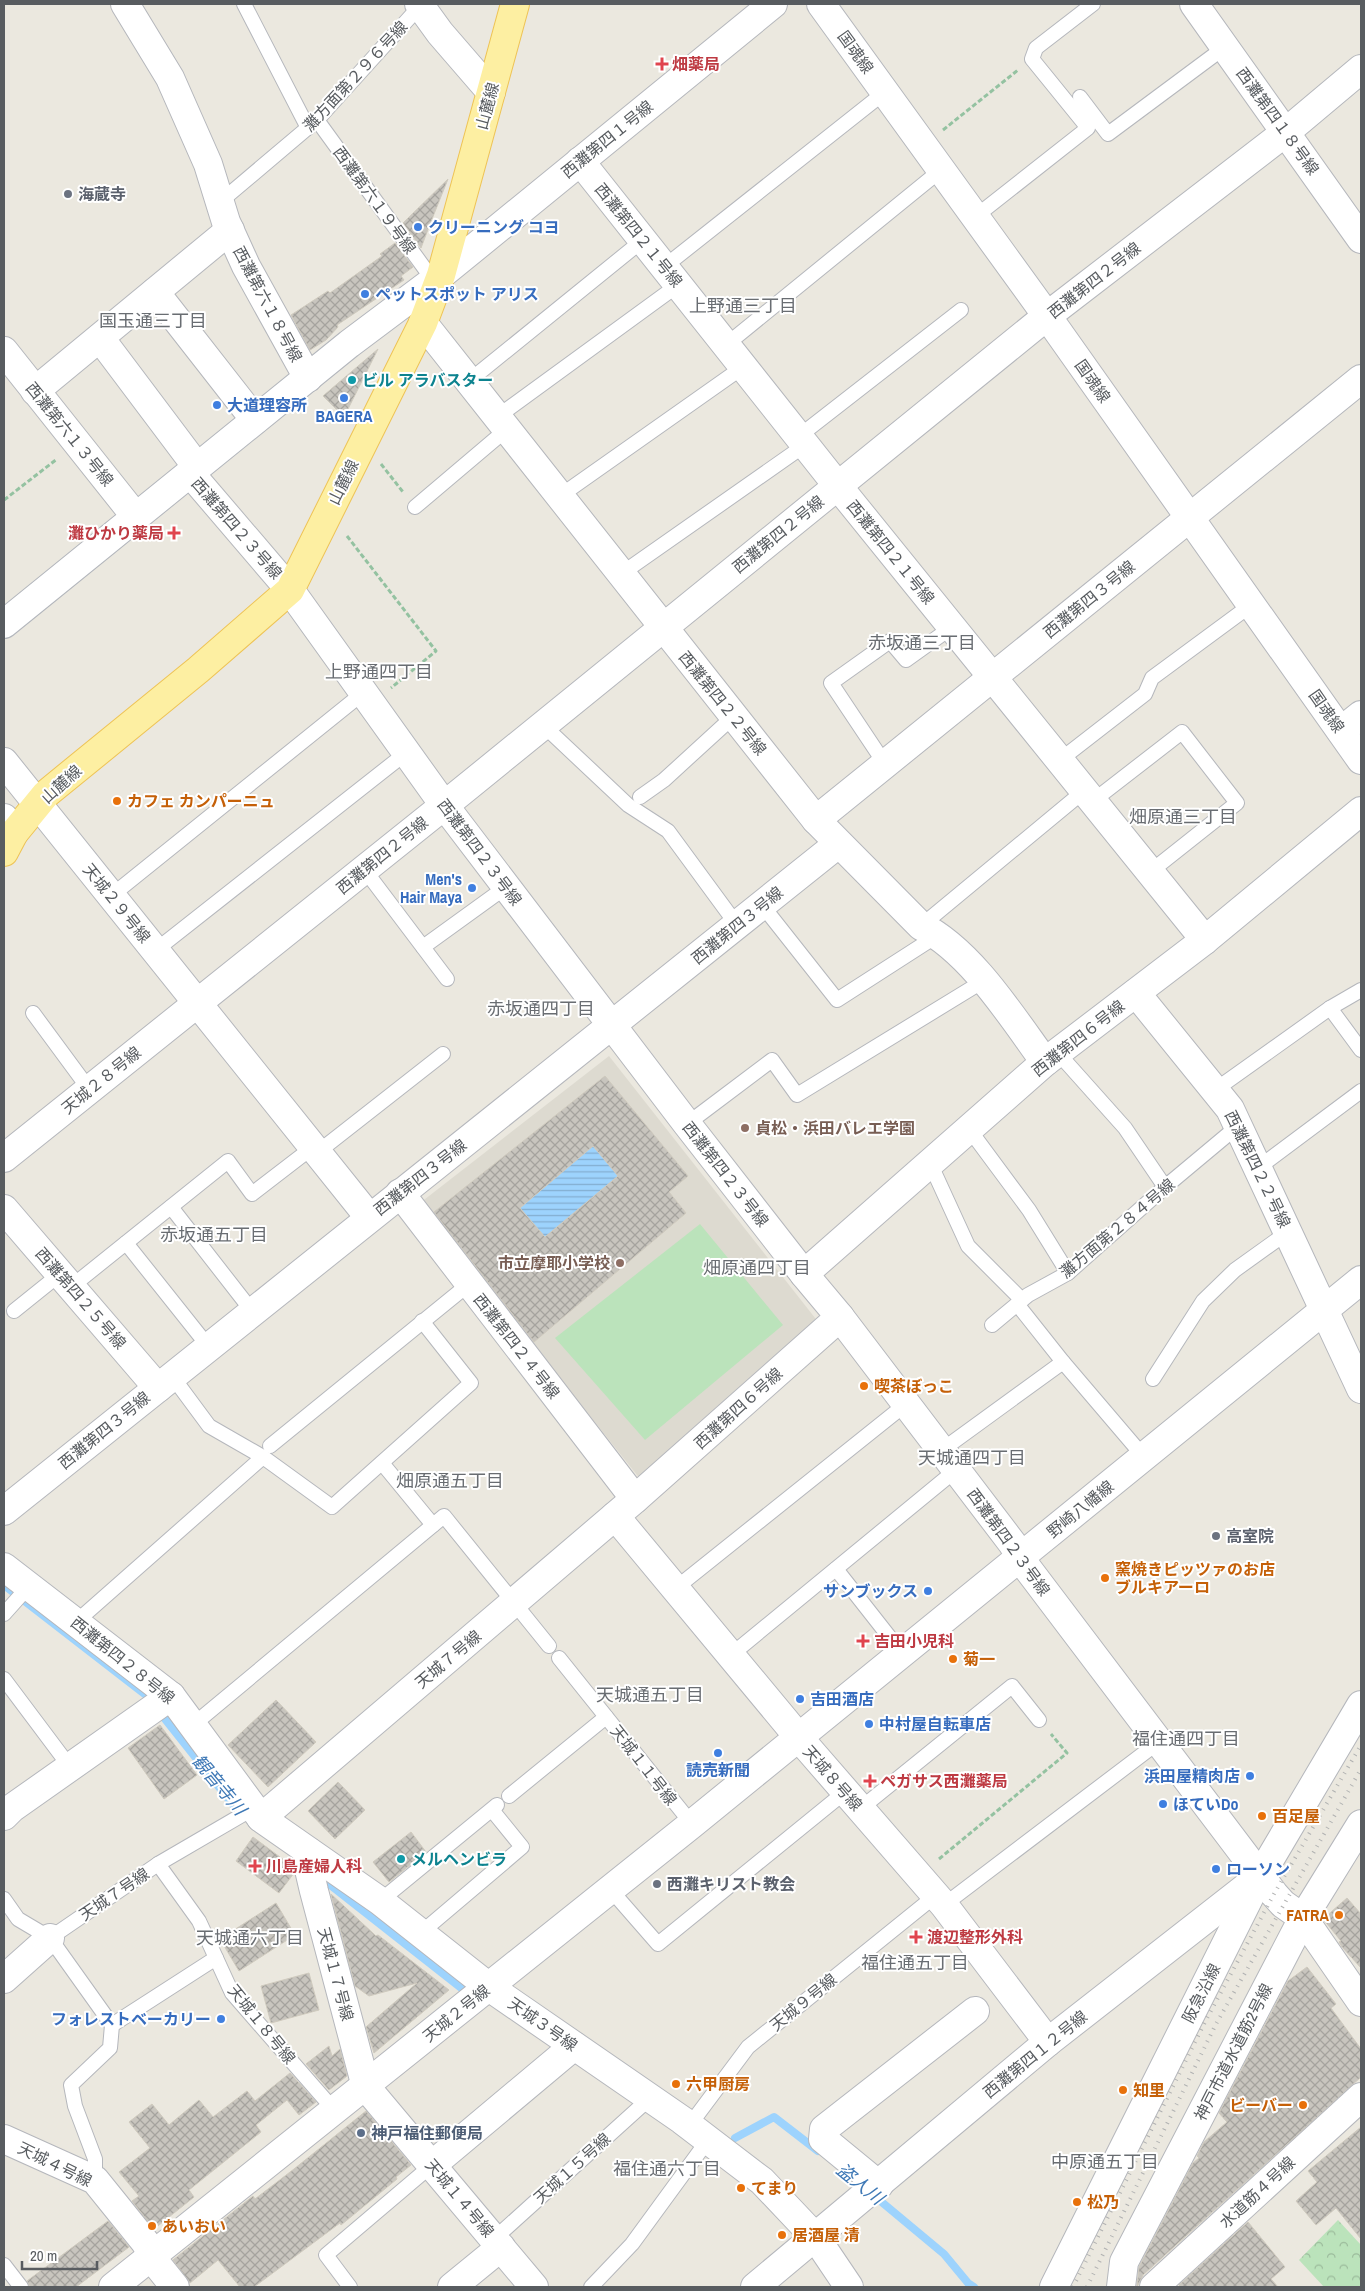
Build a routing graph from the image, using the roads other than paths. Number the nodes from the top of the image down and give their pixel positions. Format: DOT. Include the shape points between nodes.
graph roads {
  1 [pos="244,4"];
  2 [pos="515,4"];
  3 [pos="773,4"];
  4 [pos="821,4"];
  5 [pos="1093,4"];
  6 [pos="1194,4"];
  7 [pos="130,5"];
  8 [pos="420,5"];
  9 [pos="1225,47"];
  10 [pos="1361,70"];
  11 [pos="491,92"];
  12 [pos="885,92"];
  13 [pos="1080,97"];
  14 [pos="313,124"];
  15 [pos="1286,132"];
  16 [pos="580,161"];
  17 [pos="941,170"];
  18 [pos="220,202"];
  19 [pos="975,217"];
  20 [pos="230,230"];
  21 [pos="1361,239"];
  22 [pos="643,240"];
  23 [pos="671,276"];
  24 [pos="437,278"];
  25 [pos="155,292"];
  26 [pos="962,310"];
  27 [pos="1047,316"];
  28 [pos="423,323"];
  29 [pos="100,338"];
  30 [pos="726,345"];
  31 [pos="6,358"];
  32 [pos="743,367"];
  33 [pos="308,378"];
  34 [pos="1361,379"];
  35 [pos="469,381"];
  36 [pos="35,390"];
  37 [pos="255,420"];
  38 [pos="502,423"];
  39 [pos="802,441"];
  40 [pos="193,470"];
  41 [pos="837,486"];
  42 [pos="560,496"];
  43 [pos="415,507"];
  44 [pos="136,517"];
  45 [pos="1190,518"];
  46 [pos="620,574"];
  47 [pos="290,590"];
  48 [pos="1251,605"];
  49 [pos="4,624"];
  50 [pos="952,627"];
  51 [pos="663,628"];
  52 [pos="992,677"];
  53 [pos="367,699"];
  54 [pos="734,716"];
  55 [pos="1351,723"];
  56 [pos="543,725"];
  57 [pos="406,753"];
  58 [pos="1060,760"];
  59 [pos="1361,760"];
  60 [pos="4,762"];
  61 [pos="885,764"];
  62 [pos="1088,796"];
  63 [pos="640,797"];
  64 [pos="444,805"];
  65 [pos="37,806"];
  66 [pos="1361,811"];
  67 [pos="816,820"];
  68 [pos="7,835"];
  69 [pos="838,844"];
  70 [pos="364,869"];
  71 [pos="1150,872"];
  72 [pos="506,887"];
  73 [pos="111,896"];
  74 [pos="762,905"];
  75 [pos="737,925"];
  76 [pos="929,930"];
  77 [pos="1205,940"];
  78 [pos="424,947"];
  79 [pos="156,950"];
  80 [pos="446,979"];
  81 [pos="984,980"];
  82 [pos="1361,990"];
  83 [pos="1136,993"];
  84 [pos="198,1002"];
  85 [pos="1330,1008"];
  86 [pos="33,1013"];
  87 [pos="611,1026"];
  88 [pos="1361,1050"];
  89 [pos="443,1054"];
  90 [pos="1051,1057"];
  91 [pos="90,1089"];
  92 [pos="1215,1090"];
  93 [pos="1361,1091"];
  94 [pos="687,1124"];
  95 [pos="1238,1126"];
  96 [pos="969,1128"];
  97 [pos="315,1150"];
  98 [pos="4,1158"];
  99 [pos="930,1163"];
  100 [pos="1258,1168"];
  101 [pos="1165,1186"];
  102 [pos="400,1193"];
  103 [pos="170,1207"];
  104 [pos="4,1209"];
  105 [pos="369,1217"];
  106 [pos="1288,1232"];
  107 [pos="126,1242"];
  108 [pos="1068,1273"];
  109 [pos="804,1274"];
  110 [pos="65,1280"];
  111 [pos="1361,1280"];
  112 [pos="468,1284"];
  113 [pos="1020,1302"];
  114 [pos="1324,1309"];
  115 [pos="14,1311"];
  116 [pos="252,1312"];
  117 [pos="840,1317"];
  118 [pos="422,1321"];
  119 [pos="992,1325"];
  120 [pos="208,1346"];
  121 [pos="1063,1362"];
  122 [pos="1153,1379"];
  123 [pos="165,1382"];
  124 [pos="1361,1388"];
  125 [pos="906,1404"];
  126 [pos="266,1451"];
  127 [pos="1144,1457"];
  128 [pos="949,1460"];
  129 [pos="382,1463"];
  130 [pos="625,1507"];
  131 [pos="4,1511"];
  132 [pos="433,1525"];
  133 [pos="1021,1558"];
  134 [pos="4,1567"];
  135 [pos="836,1569"];
  136 [pos="28,1587"];
  137 [pos="676,1588"];
  138 [pos="515,1602"];
  139 [pos="6,1612"];
  140 [pos="76,1622"];
  141 [pos="549,1646"];
  142 [pos="902,1653"];
  143 [pos="731,1655"];
  144 [pos="559,1658"];
  145 [pos="4,1679"];
  146 [pos="161,1702"];
  147 [pos="1361,1705"];
  148 [pos="606,1717"];
  149 [pos="1039,1720"];
  150 [pos="193,1725"];
  151 [pos="798,1738"];
  152 [pos="1160,1742"];
  153 [pos="70,1767"];
  154 [pos="509,1796"];
  155 [pos="853,1800"];
  156 [pos="248,1815"];
  157 [pos="4,1816"];
  158 [pos="692,1824"];
  159 [pos="1361,1824"];
  160 [pos="308,1857"];
  161 [pos="158,1864"];
  162 [pos="1260,1876"];
  163 [pos="610,1889"];
  164 [pos="932,1892"];
  165 [pos="4,1899"];
  166 [pos="380,1901"];
  167 [pos="1303,1918"];
  168 [pos="430,1926"];
  169 [pos="50,1938"];
  170 [pos="216,1958"];
  171 [pos="4,1979"];
  172 [pos="489,1987"];
  173 [pos="1361,2002"];
  174 [pos="975,2011"];
  175 [pos="112,2026"];
  176 [pos="1048,2042"];
  177 [pos="574,2046"];
  178 [pos="366,2086"];
  179 [pos="1361,2097"];
  180 [pos="650,2098"];
  181 [pos="335,2111"];
  182 [pos="699,2133"];
  183 [pos="4,2139"];
  184 [pos="432,2165"];
  185 [pos="96,2180"];
  186 [pos="871,2192"];
  187 [pos="816,2238"];
  188 [pos="498,2243"];
  189 [pos="151,2257"];
  190 [pos="4,2265"];
  191 [pos="21,2287"];
  192 [pos="113,2287"];
  193 [pos="175,2287"];
  194 [pos="350,2287"];
  195 [pos="452,2287"];
  196 [pos="534,2287"];
  197 [pos="591,2287"];
  198 [pos="755,2287"];
  199 [pos="849,2287"];
  200 [pos="1054,2287"];
  201 [pos="1121,2287"];
  202 [pos="1154,2287"];
  1 -- 14 [label="lane, 西灘第六１９号線"];
  2 -- 11 [label="main road, 山麓線"];
  3 -- 16 [label="street, 西灘第四１号線"];
  4 -- 12 [label="street, 国魂線"];
  5 -- 19 [label="lane" via="1036,48 1032,58 1088,128"];
  6 -- 9 [label="street, 西灘第四１８号線"];
  7 -- 18 [label="street, 西灘第六１８号線" via="170,78 208,164"];
  8 -- 11 [label="street"];
  8 -- 14 [label="lane, 灘方面第２９６号線"];
  9 -- 13 [label="lane" via="1108,134"];
  9 -- 15 [label="street, 西灘第四１８号線"];
  10 -- 15 [label="street, 西灘第四２号線"];
  11 -- 24 [label="main road, 山麓線"];
  12 -- 17 [label="street, 国魂線"];
  12 -- 23 [label="lane"];
  14 -- 18 [label="lane, 灘方面第２９６号線"];
  14 -- 24 [label="lane, 西灘第六１９号線"];
  15 -- 21 [label="street, 西灘第四１８号線"];
  15 -- 27 [label="street, 西灘第四２号線"];
  16 -- 22 [label="street, 西灘第四２１号線"];
  16 -- 24 [label="street, 西灘第四１号線"];
  17 -- 19 [label="street, 国魂線"];
  17 -- 30 [label="lane"];
  18 -- 20 [label="street, 西灘第六１８号線"];
  19 -- 27 [label="street, 国魂線"];
  20 -- 25 [label="street"];
  20 -- 33 [label="street, 西灘第六１８号線" via="246,266"];
  22 -- 23 [label="street, 西灘第四２１号線"];
  22 -- 35 [label="lane"];
  23 -- 30 [label="street, 西灘第四２１号線"];
  23 -- 38 [label="lane"];
  24 -- 28 [label="main road, 山麓線"];
  24 -- 33 [label="street, 西灘第四１号線"];
  25 -- 29 [label="street"];
  25 -- 37 [label="street"];
  26 -- 39 [label="lane"];
  27 -- 41 [label="street, 西灘第四２号線"];
  27 -- 45 [label="street, 国魂線"];
  28 -- 35 [label="street, 西灘第四２２号線"];
  28 -- 47 [label="main road, 山麓線"];
  29 -- 36 [label="street"];
  29 -- 40 [label="street, 西灘第四２３号線"];
  30 -- 32 [label="street, 西灘第四２１号線"];
  31 -- 36 [label="street, 西灘第六１３号線"];
  32 -- 39 [label="street, 西灘第四２１号線"];
  32 -- 42 [label="lane"];
  33 -- 37 [label="street, 西灘第四１号線"];
  34 -- 45 [label="street, 西灘第四３号線"];
  35 -- 38 [label="street, 西灘第四２２号線"];
  36 -- 44 [label="street, 西灘第六１３号線"];
  37 -- 40 [label="street, 西灘第四１号線"];
  38 -- 42 [label="street, 西灘第四２２号線"];
  38 -- 43 [label="lane"];
  39 -- 41 [label="street, 西灘第四２１号線"];
  39 -- 46 [label="lane"];
  40 -- 44 [label="street, 西灘第四１号線"];
  40 -- 47 [label="street, 西灘第四２３号線"];
  41 -- 50 [label="street, 西灘第四２１号線"];
  41 -- 51 [label="street, 西灘第四２号線"];
  42 -- 46 [label="street, 西灘第四２２号線"];
  44 -- 49 [label="street, 西灘第四１号線"];
  45 -- 48 [label="street, 国魂線"];
  45 -- 52 [label="street, 西灘第四３号線"];
  46 -- 51 [label="street, 西灘第四２２号線"];
  47 -- 53 [label="street, 西灘第四２３号線"];
  47 -- 65 [label="main road, 山麓線" via="46,794"];
  48 -- 55 [label="street, 国魂線"];
  48 -- 58 [label="lane" via="1152,678 1145,694"];
  50 -- 52 [label="street, 西灘第四２１号線"];
  50 -- 61 [label="lane" via="906,660 890,641 831,683"];
  51 -- 54 [label="street, 西灘第四２２号線"];
  51 -- 56 [label="street, 西灘第四２号線"];
  52 -- 58 [label="street, 西灘第四２１号線"];
  52 -- 61 [label="street, 西灘第四３号線"];
  53 -- 57 [label="street, 西灘第四２３号線"];
  53 -- 73 [label="lane"];
  54 -- 63 [label="lane" via="664,780"];
  54 -- 67 [label="street, 西灘第四２２号線"];
  55 -- 59 [label="street, 国魂線"];
  56 -- 64 [label="street, 西灘第四２号線"];
  56 -- 75 [label="lane" via="628,805 668,831"];
  57 -- 64 [label="street, 西灘第四２３号線"];
  57 -- 79 [label="lane"];
  58 -- 62 [label="street, 西灘第四２１号線"];
  60 -- 65 [label="street, 天城２９号線"];
  61 -- 67 [label="street, 西灘第四３号線"];
  62 -- 71 [label="street, 西灘第四２１号線"];
  62 -- 71 [label="lane" via="1182,732 1237,803"];
  62 -- 76 [label="lane"];
  64 -- 70 [label="street, 西灘第四２号線"];
  64 -- 72 [label="street, 西灘第四２３号線"];
  65 -- 68 [label="main road, 山麓線"];
  65 -- 73 [label="street, 天城２９号線"];
  66 -- 77 [label="street, 西灘第四６号線"];
  67 -- 69 [label="street, 西灘第四２２号線"];
  69 -- 74 [label="street, 西灘第四３号線"];
  69 -- 76 [label="street, 西灘第四２２号線"];
  70 -- 78 [label="lane"];
  70 -- 84 [label="street, 西灘第四２号線"];
  71 -- 77 [label="street, 西灘第四２１号線"];
  72 -- 78 [label="lane"];
  72 -- 87 [label="street, 西灘第四２３号線"];
  73 -- 79 [label="street, 天城２９号線"];
  74 -- 75 [label="street, 西灘第四３号線"];
  74 -- 76 [label="lane" via="837,1000"];
  75 -- 87 [label="street, 西灘第四３号線"];
  76 -- 81 [label="street, 西灘第四２２号線"];
  77 -- 83 [label="street, 西灘第四６号線"];
  78 -- 80 [label="lane"];
  79 -- 84 [label="street, 天城２９号線"];
  81 -- 90 [label="street, 西灘第四２２号線"];
  81 -- 94 [label="lane" via="798,1095 772,1060"];
  82 -- 85 [label="lane"];
  83 -- 90 [label="street, 西灘第四６号線"];
  83 -- 92 [label="street, 西灘第四２２号線"];
  84 -- 91 [label="street, 天城２８号線"];
  84 -- 97 [label="street"];
  85 -- 88 [label="lane"];
  85 -- 92 [label="lane"];
  86 -- 91 [label="lane"];
  87 -- 94 [label="street, 西灘第四２３号線"];
  87 -- 102 [label="street, 西灘第四３号線"];
  89 -- 97 [label="lane"];
  90 -- 96 [label="street, 西灘第四６号線"];
  90 -- 101 [label="lane" via="1125,1128"];
  91 -- 98 [label="street, 天城２８号線"];
  92 -- 95 [label="street, 西灘第四２２号線"];
  93 -- 100 [label="lane"];
  94 -- 109 [label="street, 西灘第四２３号線"];
  95 -- 100 [label="street, 西灘第四２２号線"];
  95 -- 101 [label="lane, 灘方面第２８４号線"];
  96 -- 99 [label="street, 西灘第四６号線"];
  96 -- 108 [label="lane" via="1030,1210"];
  97 -- 103 [label="lane" via="252,1194 228,1161"];
  97 -- 105 [label="street"];
  99 -- 109 [label="street, 西灘第四６号線"];
  99 -- 113 [label="lane" via="968,1246"];
  100 -- 106 [label="street, 西灘第四２２号線"];
  101 -- 108 [label="lane, 灘方面第２８４号線"];
  102 -- 105 [label="street, 西灘第四３号線"];
  102 -- 112 [label="street, 西灘第四２４号線"];
  103 -- 107 [label="lane"];
  103 -- 116 [label="lane"];
  104 -- 110 [label="street, 西灘第四２５号線"];
  105 -- 116 [label="street, 西灘第四３号線"];
  106 -- 114 [label="street, 西灘第四２２号線"];
  106 -- 122 [label="lane" via="1235,1270 1203,1301"];
  107 -- 110 [label="lane"];
  107 -- 120 [label="lane"];
  108 -- 113 [label="lane, 灘方面第２８４号線"];
  109 -- 117 [label="street, 西灘第四２３号線"];
  110 -- 115 [label="lane"];
  110 -- 123 [label="street, 西灘第四２５号線"];
  111 -- 114 [label="street, 野崎八幡線"];
  112 -- 118 [label="lane"];
  112 -- 130 [label="street, 西灘第四２４号線"];
  113 -- 119 [label="lane, 灘方面第２８４号線"];
  113 -- 121 [label="lane"];
  114 -- 124 [label="street, 西灘第四２２号線"];
  114 -- 127 [label="street, 野崎八幡線"];
  116 -- 120 [label="street, 西灘第四３号線"];
  117 -- 125 [label="street, 西灘第四２３号線"];
  117 -- 130 [label="street, 西灘第四６号線"];
  118 -- 126 [label="lane"];
  118 -- 129 [label="lane" via="471,1383"];
  120 -- 123 [label="street, 西灘第四３号線"];
  121 -- 127 [label="lane"];
  121 -- 128 [label="lane"];
  123 -- 126 [label="lane" via="209,1426"];
  123 -- 131 [label="street, 西灘第四３号線"];
  125 -- 128 [label="street, 西灘第四２３号線"];
  125 -- 137 [label="lane"];
  126 -- 129 [label="lane" via="332,1508"];
  126 -- 140 [label="lane"];
  127 -- 133 [label="street, 野崎八幡線"];
  128 -- 133 [label="street, 西灘第四２３号線"];
  128 -- 135 [label="lane"];
  129 -- 132 [label="lane"];
  130 -- 137 [label="street, 天城８号線"];
  130 -- 138 [label="street, 天城７号線"];
  132 -- 138 [label="lane" via="444,1516"];
  132 -- 150 [label="lane"];
  133 -- 142 [label="street, 野崎八幡線"];
  133 -- 152 [label="street, 西灘第四２３号線"];
  134 -- 136 [label="street, 西灘第四２８号線"];
  135 -- 142 [label="lane"];
  135 -- 143 [label="lane"];
  136 -- 139 [label="lane"];
  136 -- 140 [label="street, 西灘第四２８号線"];
  137 -- 143 [label="street, 天城８号線"];
  138 -- 141 [label="lane"];
  138 -- 156 [label="street, 天城７号線"];
  140 -- 146 [label="street, 西灘第四２８号線"];
  142 -- 151 [label="street, 野崎八幡線"];
  143 -- 151 [label="street, 天城８号線"];
  144 -- 148 [label="lane, 天城１１号線"];
  145 -- 153 [label="lane"];
  146 -- 150 [label="street, 西灘第四２８号線"];
  146 -- 153 [label="street"];
  147 -- 162 [label="street, 阪急沿線"];
  148 -- 154 [label="lane"];
  148 -- 158 [label="lane, 天城１１号線"];
  149 -- 155 [label="lane" via="1012,1686"];
  150 -- 156 [label="street, 西灘第四２８号線"];
  151 -- 155 [label="street, 天城８号線"];
  151 -- 158 [label="street, 天城２号線"];
  152 -- 162 [label="street, 西灘第四２３号線"];
  152 -- 164 [label="lane, 天城９号線"];
  153 -- 157 [label="street"];
  155 -- 163 [label="lane" via="658,1944"];
  155 -- 164 [label="street, 天城８号線"];
  156 -- 160 [label="street, 天城３号線"];
  156 -- 161 [label="lane, 天城７号線"];
  158 -- 163 [label="street, 天城２号線"];
  159 -- 167 [label="street, 神戸市道水道筋2号線"];
  160 -- 166 [label="street, 天城３号線"];
  160 -- 178 [label="street, 天城１７号線"];
  161 -- 169 [label="lane, 天城７号線"];
  161 -- 170 [label="lane, 天城１８号線" via="198,1921"];
  162 -- 167 [label="street, 西灘第四２３号線" via="1283,1904"];
  162 -- 176 [label="street, 西灘第四１２号線"];
  162 -- 200 [label="street, 阪急沿線"];
  163 -- 172 [label="street, 天城２号線"];
  164 -- 176 [label="street, 天城８号線"];
  164 -- 182 [label="lane, 天城９号線" via="748,2047"];
  165 -- 169 [label="lane" via="18,1919"];
  166 -- 168 [label="lane" via="495,1808 522,1847"];
  166 -- 172 [label="street, 天城３号線"];
  167 -- 173 [label="street"];
  167 -- 201 [label="street, 神戸市道水道筋2号線" via="1124,2262"];
  169 -- 171 [label="street, 天城７号線"];
  169 -- 175 [label="lane"];
  170 -- 175 [label="lane"];
  170 -- 181 [label="lane, 天城１８号線" via="232,1993"];
  172 -- 177 [label="street, 天城３号線"];
  172 -- 178 [label="street, 天城２号線"];
  174 -- 186 [label="street" via="824,2129 823,2139"];
  175 -- 185 [label="lane" via="110,2048 71,2085 75,2106 96,2159"];
  176 -- 186 [label="street, 西灘第四１２号線"];
  177 -- 180 [label="street, 天城３号線"];
  177 -- 184 [label="street"];
  178 -- 181 [label="street, 天城２号線"];
  178 -- 184 [label="street, 天城１４号線"];
  179 -- 202 [label="street, 水道筋４号線"];
  180 -- 182 [label="street, 天城３号線"];
  180 -- 188 [label="lane, 天城１５号線"];
  181 -- 189 [label="street, 天城２号線"];
  182 -- 187 [label="street, 天城３号線" via="762,2181"];
  182 -- 197 [label="lane, 天城９号線" via="632,2244"];
  183 -- 185 [label="street, 天城４号線"];
  184 -- 188 [label="street, 天城１４号線"];
  184 -- 194 [label="lane" via="326,2255"];
  185 -- 189 [label="street, 天城４号線" via="148,2247"];
  186 -- 187 [label="street, 西灘第四１２号線"];
  187 -- 198 [label="street, 西灘第四１２号線"];
  187 -- 199 [label="street, 天城３号線"];
  188 -- 195 [label="street, 天城１５号線"];
  188 -- 196 [label="street, 天城１４号線"];
  189 -- 192 [label="street, 天城２号線"];
  189 -- 193 [label="street, 天城４号線"];
  190 -- 191 [label="lane"];
}
